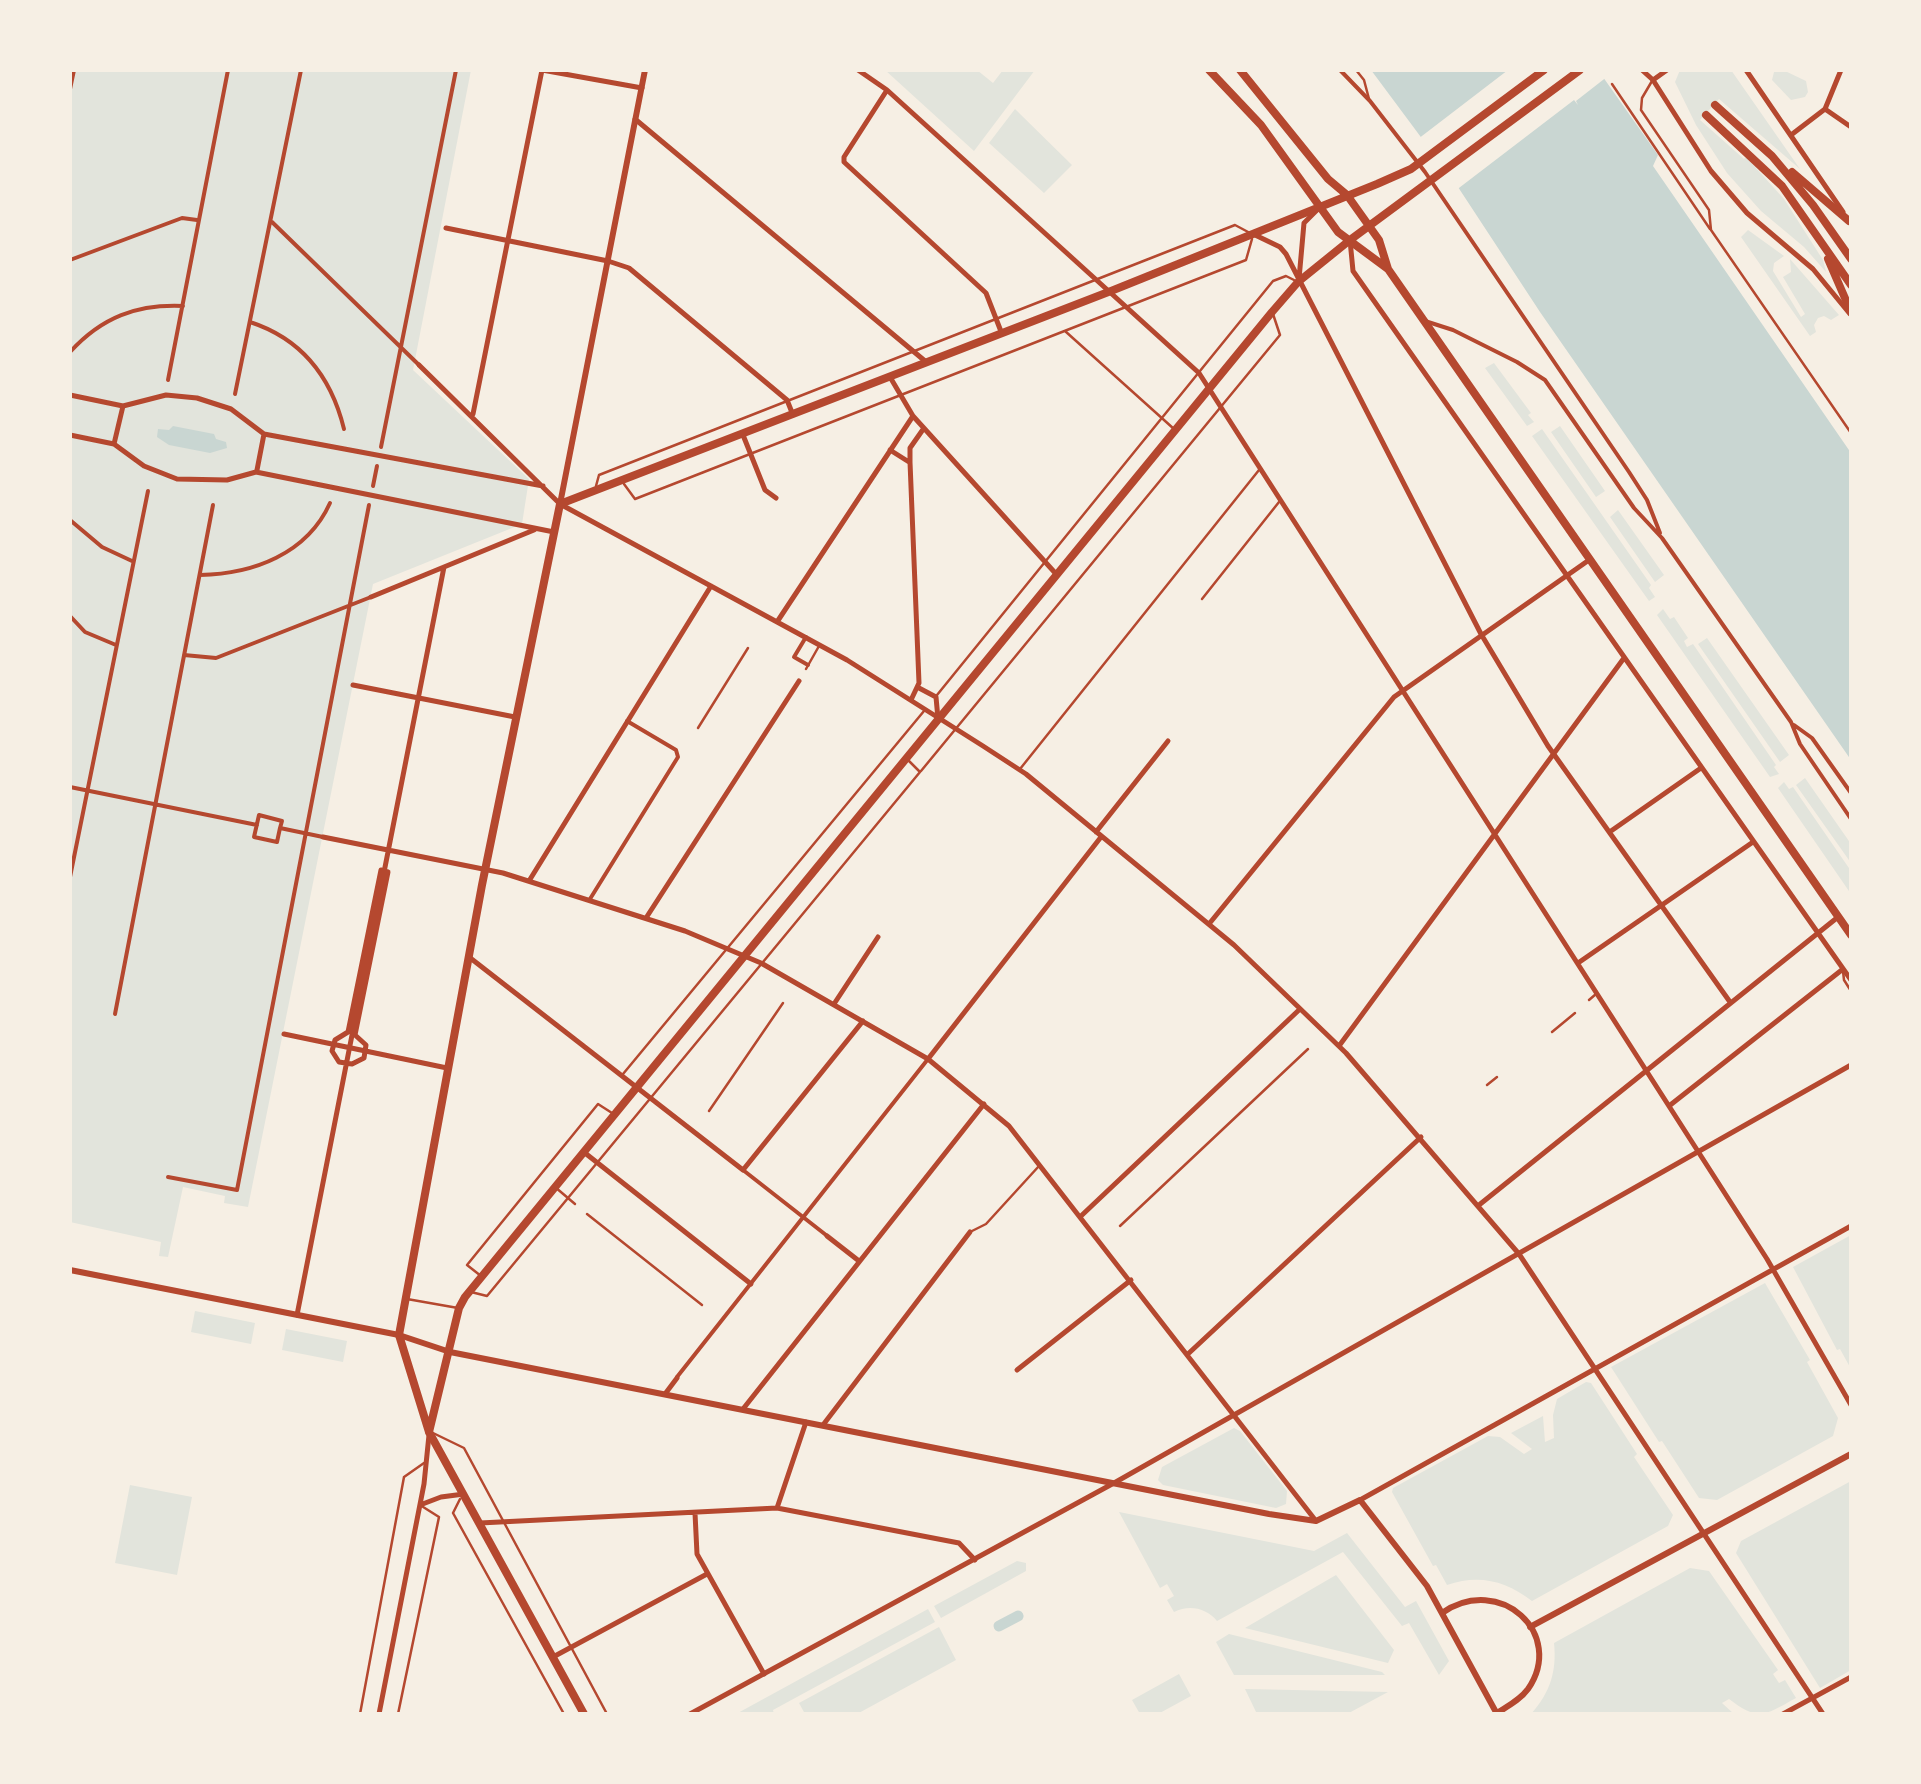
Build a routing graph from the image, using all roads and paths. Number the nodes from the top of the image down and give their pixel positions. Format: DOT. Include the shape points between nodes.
graph roads {
  1 [pos="74,70"];
  2 [pos="228,70"];
  3 [pos="301,70"];
  4 [pos="456,70"];
  5 [pos="542,70"];
  6 [pos="645,70"];
  7 [pos="858,70"];
  8 [pos="1209,70"];
  9 [pos="1240,70"];
  10 [pos="1340,70"];
  11 [pos="1356,70"];
  12 [pos="1544,70"];
  13 [pos="1580,70"];
  14 [pos="1642,70"];
  15 [pos="1651,70"];
  16 [pos="1667,70"];
  17 [pos="1746,70"];
  18 [pos="1841,70"];
  19 [pos="1653,80"];
  20 [pos="1612,84"];
  21 [pos="642,88"];
  22 [pos="70,89"];
  23 [pos="886,90"];
  24 [pos="1370,101"];
  25 [pos="1715,105"];
  26 [pos="1825,109"];
  27 [pos="1706,115"];
  28 [pos="636,119"];
  29 [pos="1851,127"];
  30 [pos="1791,135"];
  31 [pos="1772,156"];
  32 [pos="1347,195"];
  33 [pos="1321,207"];
  34 [pos="199,221"];
  35 [pos="271,221"];
  36 [pos="1850,222"];
  37 [pos="1370,226"];
  38 [pos="446,228"];
  39 [pos="1711,230"];
  40 [pos="1253,234"];
  41 [pos="1350,240"];
  42 [pos="1821,241"];
  43 [pos="508,242"];
  44 [pos="1851,259"];
  45 [pos="70,260"];
  46 [pos="608,261"];
  47 [pos="1388,269"];
  48 [pos="1097,278"];
  49 [pos="1298,282"];
  50 [pos="1851,284"];
  51 [pos="1111,292"];
  52 [pos="1126,305"];
  53 [pos="183,306"];
  54 [pos="1272,312"];
  55 [pos="1851,313"];
  56 [pos="996,318"];
  57 [pos="1421,320"];
  58 [pos="250,322"];
  59 [pos="1064,331"];
  60 [pos="1002,334"];
  61 [pos="402,348"];
  62 [pos="912,350"];
  63 [pos="70,352"];
  64 [pos="927,363"];
  65 [pos="419,365"];
  66 [pos="1199,373"];
  67 [pos="890,377"];
  68 [pos="168,380"];
  69 [pos="1209,388"];
  70 [pos="234,394"];
  71 [pos="70,395"];
  72 [pos="900,395"];
  73 [pos="787,400"];
  74 [pos="123,406"];
  75 [pos="1220,406"];
  76 [pos="472,414"];
  77 [pos="793,415"];
  78 [pos="913,416"];
  79 [pos="1162,418"];
  80 [pos="924,428"];
  81 [pos="344,429"];
  82 [pos="1176,430"];
  83 [pos="1851,433"];
  84 [pos="264,434"];
  85 [pos="743,434"];
  86 [pos="70,436"];
  87 [pos="114,444"];
  88 [pos="381,447"];
  89 [pos="890,450"];
  90 [pos="750,453"];
  91 [pos="910,462"];
  92 [pos="377,466"];
  93 [pos="1260,469"];
  94 [pos="256,472"];
  95 [pos="622,482"];
  96 [pos="373,486"];
  97 [pos="546,487"];
  98 [pos="148,492"];
  99 [pos="595,492"];
  100 [pos="776,498"];
  101 [pos="1280,500"];
  102 [pos="330,503"];
  103 [pos="560,504"];
  104 [pos="213,505"];
  105 [pos="369,505"];
  106 [pos="70,520"];
  107 [pos="536,528"];
  108 [pos="555,532"];
  109 [pos="1662,538"];
  110 [pos="1589,560"];
  111 [pos="132,561"];
  112 [pos="1044,562"];
  113 [pos="444,567"];
  114 [pos="200,575"];
  115 [pos="1056,575"];
  116 [pos="1566,575"];
  117 [pos="711,586"];
  118 [pos="371,597"];
  119 [pos="1202,599"];
  120 [pos="352,604"];
  121 [pos="70,616"];
  122 [pos="777,622"];
  123 [pos="1480,634"];
  124 [pos="806,638"];
  125 [pos="116,645"];
  126 [pos="820,645"];
  127 [pos="748,648"];
  128 [pos="184,655"];
  129 [pos="1625,657"];
  130 [pos="807,667"];
  131 [pos="799,680"];
  132 [pos="353,685"];
  133 [pos="919,688"];
  134 [pos="1402,690"];
  135 [pos="936,696"];
  136 [pos="419,698"];
  137 [pos="911,700"];
  138 [pos="925,710"];
  139 [pos="515,718"];
  140 [pos="938,719"];
  141 [pos="627,721"];
  142 [pos="1790,722"];
  143 [pos="698,728"];
  144 [pos="955,730"];
  145 [pos="1168,741"];
  146 [pos="1554,754"];
  147 [pos="905,758"];
  148 [pos="1701,768"];
  149 [pos="1019,770"];
  150 [pos="920,772"];
  151 [pos="70,787"];
  152 [pos="88,791"];
  153 [pos="1851,793"];
  154 [pos="154,804"];
  155 [pos="1851,819"];
  156 [pos="257,825"];
  157 [pos="280,828"];
  158 [pos="1611,831"];
  159 [pos="307,834"];
  160 [pos="1098,834"];
  161 [pos="1495,834"];
  162 [pos="323,837"];
  163 [pos="1752,842"];
  164 [pos="388,850"];
  165 [pos="485,869"];
  166 [pos="384,871"];
  167 [pos="70,877"];
  168 [pos="529,881"];
  169 [pos="590,899"];
  170 [pos="1662,905"];
  171 [pos="1838,917"];
  172 [pos="646,918"];
  173 [pos="1209,924"];
  174 [pos="1817,933"];
  175 [pos="1851,936"];
  176 [pos="878,937"];
  177 [pos="725,948"];
  178 [pos="744,955"];
  179 [pos="469,957"];
  180 [pos="1578,963"];
  181 [pos="762,964"];
  182 [pos="1844,969"];
  183 [pos="1851,980"];
  184 [pos="1851,991"];
  185 [pos="1597,993"];
  186 [pos="1589,1000"];
  187 [pos="1730,1002"];
  188 [pos="783,1003"];
  189 [pos="834,1004"];
  190 [pos="1300,1009"];
  191 [pos="1575,1012"];
  192 [pos="115,1014"];
  193 [pos="864,1021"];
  194 [pos="268,1032"];
  195 [pos="1552,1032"];
  196 [pos="284,1034"];
  197 [pos="334,1045"];
  198 [pos="1339,1046"];
  199 [pos="349,1048"];
  200 [pos="1308,1049"];
  201 [pos="365,1051"];
  202 [pos="928,1059"];
  203 [pos="346,1063"];
  204 [pos="1851,1065"];
  205 [pos="448,1068"];
  206 [pos="1646,1071"];
  207 [pos="622,1075"];
  208 [pos="1497,1076"];
  209 [pos="636,1086"];
  210 [pos="1487,1086"];
  211 [pos="650,1098"];
  212 [pos="984,1104"];
  213 [pos="1669,1106"];
  214 [pos="709,1111"];
  215 [pos="613,1113"];
  216 [pos="1421,1136"];
  217 [pos="582,1151"];
  218 [pos="1698,1152"];
  219 [pos="597,1163"];
  220 [pos="1040,1165"];
  221 [pos="744,1170"];
  222 [pos="168,1177"];
  223 [pos="554,1186"];
  224 [pos="568,1198"];
  225 [pos="576,1204"];
  226 [pos="1479,1206"];
  227 [pos="587,1214"];
  228 [pos="1081,1216"];
  229 [pos="803,1217"];
  230 [pos="1120,1226"];
  231 [pos="1851,1226"];
  232 [pos="970,1232"];
  233 [pos="827,1236"];
  234 [pos="1519,1254"];
  235 [pos="860,1261"];
  236 [pos="1773,1268"];
  237 [pos="70,1270"];
  238 [pos="482,1277"];
  239 [pos="1131,1280"];
  240 [pos="751,1284"];
  241 [pos="470,1292"];
  242 [pos="406,1299"];
  243 [pos="702,1305"];
  244 [pos="460,1308"];
  245 [pos="714,1314"];
  246 [pos="297,1315"];
  247 [pos="722,1321"];
  248 [pos="399,1335"];
  249 [pos="450,1352"];
  250 [pos="1189,1353"];
  251 [pos="1594,1366"];
  252 [pos="1017,1370"];
  253 [pos="677,1378"];
  254 [pos="664,1394"];
  255 [pos="1851,1405"];
  256 [pos="742,1410"];
  257 [pos="1236,1414"];
  258 [pos="806,1422"];
  259 [pos="823,1425"];
  260 [pos="429,1432"];
  261 [pos="1851,1454"];
  262 [pos="426,1462"];
  263 [pos="1114,1483"];
  264 [pos="464,1494"];
  265 [pos="1360,1500"];
  266 [pos="420,1506"];
  267 [pos="777,1508"];
  268 [pos="696,1513"];
  269 [pos="1316,1521"];
  270 [pos="504,1522"];
  271 [pos="480,1523"];
  272 [pos="1704,1534"];
  273 [pos="975,1560"];
  274 [pos="707,1574"];
  275 [pos="1442,1613"];
  276 [pos="1530,1628"];
  277 [pos="570,1648"];
  278 [pos="553,1657"];
  279 [pos="764,1674"];
  280 [pos="1851,1677"];
  281 [pos="1813,1698"];
  282 [pos="360,1714"];
  283 [pos="379,1714"];
  284 [pos="398,1714"];
  285 [pos="564,1714"];
  286 [pos="584,1714"];
  287 [pos="607,1714"];
  288 [pos="690,1714"];
  289 [pos="1497,1714"];
  290 [pos="1783,1714"];
  291 [pos="1824,1714"];
  1 -- 22 [label="street"];
  2 -- 34 [label="street"];
  3 -- 35 [label="street"];
  4 -- 61 [label="street"];
  5 -- 21 [label="street"];
  5 -- 43 [label="street"];
  6 -- 21 [label="main road"];
  7 -- 23 [label="street"];
  8 -- 33 [label="main road" via="1261,125"];
  9 -- 32 [label="main road"];
  10 -- 24 [label="street"];
  11 -- 24 [label="lane"];
  12 -- 32 [label="main road" via="1411,169"];
  13 -- 37 [label="main road"];
  14 -- 19 [label="street"];
  15 -- 19 [label="street"];
  16 -- 19 [label="street"];
  17 -- 30 [label="street"];
  18 -- 26 [label="street"];
  19 -- 39 [label="lane" via="1641,110 1710,210"];
  19 -- 55 [label="street" via="1711,172"];
  20 -- 39 [label="lane"];
  21 -- 28 [label="main road"];
  23 -- 48 [label="street"];
  23 -- 56 [label="street" via="844,162 986,293"];
  24 -- 109 [label="street" via="1426,172 1629,472"];
  25 -- 31 [label="main road"];
  26 -- 29 [label="street"];
  26 -- 30 [label="street"];
  27 -- 42 [label="main road" via="1769,172"];
  28 -- 46 [label="main road"];
  28 -- 62 [label="street"];
  30 -- 36 [label="street"];
  31 -- 36 [label="main road"];
  31 -- 44 [label="main road"];
  32 -- 33 [label="main road"];
  32 -- 37 [label="main road"];
  33 -- 40 [label="main road"];
  33 -- 41 [label="main road"];
  33 -- 49 [label="street" via="1304,223"];
  34 -- 45 [label="street" via="182,218"];
  34 -- 53 [label="street"];
  35 -- 58 [label="street"];
  35 -- 61 [label="street"];
  37 -- 41 [label="main road"];
  37 -- 47 [label="main road"];
  38 -- 43 [label="street"];
  39 -- 83 [label="lane"];
  40 -- 48 [label="lane" via="1234,225"];
  40 -- 49 [label="street" via="1280,247"];
  40 -- 51 [label="main road"];
  40 -- 52 [label="lane" via="1246,260"];
  41 -- 47 [label="main road"];
  41 -- 49 [label="main road"];
  41 -- 116 [label="street" via="1353,271"];
  42 -- 50 [label="main road"];
  42 -- 55 [label="main road"];
  43 -- 46 [label="street"];
  43 -- 76 [label="street"];
  46 -- 73 [label="street" via="628,268"];
  46 -- 103 [label="main road"];
  47 -- 57 [label="main road"];
  48 -- 51 [label="street"];
  48 -- 56 [label="lane"];
  49 -- 54 [label="main road"];
  49 -- 66 [label="lane" via="1286,276 1274,281"];
  49 -- 123 [label="street"];
  51 -- 52 [label="street"];
  51 -- 60 [label="main road"];
  52 -- 59 [label="lane"];
  52 -- 66 [label="street"];
  53 -- 63 [label="street" via="124,312"];
  53 -- 68 [label="street"];
  54 -- 69 [label="main road"];
  54 -- 75 [label="lane" via="1280,335"];
  56 -- 60 [label="street"];
  56 -- 62 [label="lane"];
  57 -- 109 [label="street" via="1443,325 1545,380"];
  57 -- 110 [label="main road"];
  58 -- 70 [label="street"];
  58 -- 81 [label="street" via="273,329 307,355 330,389"];
  59 -- 72 [label="lane"];
  59 -- 79 [label="lane"];
  60 -- 64 [label="main road"];
  61 -- 65 [label="street"];
  61 -- 88 [label="street"];
  62 -- 64 [label="street"];
  62 -- 73 [label="lane"];
  64 -- 67 [label="main road"];
  65 -- 76 [label="street"];
  66 -- 69 [label="street"];
  66 -- 79 [label="lane"];
  67 -- 72 [label="street"];
  67 -- 77 [label="main road"];
  69 -- 75 [label="street"];
  69 -- 82 [label="main road"];
  71 -- 74 [label="street"];
  72 -- 78 [label="street"];
  72 -- 90 [label="lane"];
  73 -- 77 [label="street"];
  73 -- 99 [label="lane" via="598,474"];
  74 -- 84 [label="street" via="166,396 197,398 231,409"];
  74 -- 87 [label="street"];
  75 -- 93 [label="street"];
  75 -- 144 [label="lane"];
  76 -- 97 [label="street"];
  77 -- 85 [label="main road"];
  78 -- 80 [label="street"];
  78 -- 89 [label="street"];
  79 -- 82 [label="lane"];
  79 -- 112 [label="lane"];
  80 -- 91 [label="street" via="910,448"];
  80 -- 112 [label="street"];
  82 -- 115 [label="main road"];
  84 -- 94 [label="street"];
  84 -- 97 [label="street"];
  85 -- 90 [label="street"];
  85 -- 95 [label="main road"];
  86 -- 87 [label="street"];
  87 -- 94 [label="street" via="177,479 227,480"];
  89 -- 91 [label="street"];
  89 -- 122 [label="street"];
  90 -- 95 [label="lane" via="635,499"];
  90 -- 100 [label="street" via="765,490"];
  91 -- 133 [label="street"];
  92 -- 96 [label="street"];
  93 -- 101 [label="street"];
  93 -- 149 [label="lane"];
  94 -- 107 [label="street"];
  95 -- 99 [label="main road"];
  97 -- 103 [label="street"];
  98 -- 111 [label="street"];
  99 -- 103 [label="main road"];
  101 -- 119 [label="lane"];
  101 -- 134 [label="street"];
  102 -- 114 [label="street" via="318,526 281,555 229,574"];
  103 -- 108 [label="main road"];
  103 -- 117 [label="street"];
  104 -- 114 [label="street"];
  105 -- 120 [label="street"];
  106 -- 111 [label="street"];
  107 -- 108 [label="street"];
  107 -- 113 [label="street"];
  108 -- 139 [label="main road"];
  109 -- 142 [label="street"];
  110 -- 116 [label="street"];
  110 -- 171 [label="main road"];
  111 -- 125 [label="street"];
  112 -- 115 [label="street"];
  112 -- 135 [label="lane"];
  113 -- 118 [label="street"];
  113 -- 136 [label="street"];
  114 -- 128 [label="street"];
  115 -- 140 [label="main road"];
  116 -- 123 [label="street"];
  116 -- 129 [label="street"];
  117 -- 122 [label="street"];
  117 -- 141 [label="street"];
  118 -- 120 [label="street"];
  120 -- 128 [label="street" via="216,658"];
  120 -- 159 [label="street"];
  121 -- 125 [label="street" via="85,632"];
  122 -- 124 [label="street"];
  123 -- 134 [label="street"];
  123 -- 146 [label="street"];
  124 -- 126 [label="street"];
  124 -- 130 [label="street" via="794,657"];
  125 -- 152 [label="street"];
  126 -- 130 [label="lane"];
  126 -- 137 [label="street"];
  127 -- 143 [label="lane"];
  128 -- 154 [label="street"];
  129 -- 146 [label="street"];
  129 -- 148 [label="street"];
  131 -- 172 [label="street"];
  132 -- 136 [label="street"];
  133 -- 135 [label="street"];
  133 -- 137 [label="street"];
  134 -- 161 [label="street"];
  134 -- 173 [label="street"];
  135 -- 140 [label="street"];
  136 -- 139 [label="street"];
  136 -- 164 [label="street"];
  137 -- 138 [label="street"];
  138 -- 140 [label="street"];
  138 -- 177 [label="lane"];
  139 -- 165 [label="main road"];
  140 -- 144 [label="street"];
  140 -- 147 [label="main road"];
  141 -- 168 [label="street"];
  141 -- 169 [label="street" via="676,750 678,759"];
  142 -- 153 [label="street" via="1812,738"];
  142 -- 155 [label="street"];
  144 -- 149 [label="street"];
  144 -- 150 [label="lane"];
  145 -- 160 [label="street"];
  146 -- 158 [label="street"];
  146 -- 161 [label="street"];
  147 -- 150 [label="lane"];
  147 -- 178 [label="main road"];
  148 -- 158 [label="street"];
  148 -- 163 [label="street"];
  149 -- 160 [label="street"];
  150 -- 181 [label="lane"];
  151 -- 152 [label="street"];
  152 -- 154 [label="street"];
  152 -- 167 [label="street"];
  154 -- 156 [label="street"];
  154 -- 192 [label="street"];
  156 -- 157 [label="street" via="259,816 282,821"];
  156 -- 157 [label="street" via="254,837 276,842"];
  157 -- 159 [label="street"];
  158 -- 170 [label="street"];
  159 -- 162 [label="street"];
  159 -- 194 [label="street"];
  160 -- 173 [label="street"];
  160 -- 202 [label="street"];
  161 -- 180 [label="street"];
  161 -- 198 [label="street"];
  162 -- 164 [label="street"];
  163 -- 170 [label="street"];
  163 -- 174 [label="street"];
  164 -- 165 [label="street"];
  164 -- 166 [label="street"];
  165 -- 168 [label="street"];
  165 -- 179 [label="main road"];
  166 -- 197 [label="street" via="348,1032"];
  166 -- 199 [label="street"];
  166 -- 201 [label="street" via="356,1035"];
  168 -- 169 [label="street"];
  169 -- 172 [label="street"];
  170 -- 180 [label="street"];
  170 -- 187 [label="street"];
  171 -- 174 [label="street"];
  171 -- 175 [label="main road"];
  172 -- 177 [label="street"];
  173 -- 190 [label="street"];
  174 -- 182 [label="street"];
  174 -- 187 [label="street"];
  176 -- 189 [label="street"];
  177 -- 178 [label="street"];
  177 -- 207 [label="lane"];
  178 -- 181 [label="street"];
  178 -- 209 [label="main road"];
  179 -- 205 [label="main road"];
  179 -- 207 [label="street"];
  180 -- 185 [label="street"];
  181 -- 189 [label="street"];
  181 -- 211 [label="lane"];
  182 -- 183 [label="street"];
  182 -- 184 [label="lane"];
  182 -- 213 [label="street"];
  185 -- 186 [label="lane"];
  185 -- 206 [label="street"];
  187 -- 206 [label="street"];
  188 -- 214 [label="lane"];
  189 -- 193 [label="street"];
  190 -- 198 [label="street"];
  190 -- 228 [label="street"];
  191 -- 195 [label="lane"];
  193 -- 202 [label="street"];
  193 -- 221 [label="street"];
  194 -- 196 [label="street"];
  194 -- 222 [label="street" via="237,1190"];
  196 -- 197 [label="street"];
  197 -- 199 [label="street"];
  197 -- 203 [label="street" via="339,1062"];
  198 -- 216 [label="street"];
  199 -- 201 [label="street"];
  199 -- 203 [label="street"];
  200 -- 230 [label="lane"];
  201 -- 203 [label="street" via="364,1058"];
  201 -- 205 [label="street"];
  202 -- 212 [label="street"];
  202 -- 229 [label="street"];
  203 -- 246 [label="street"];
  204 -- 218 [label="street"];
  205 -- 242 [label="main road"];
  206 -- 213 [label="street"];
  206 -- 226 [label="street"];
  207 -- 209 [label="street"];
  208 -- 210 [label="lane"];
  209 -- 211 [label="street"];
  209 -- 215 [label="main road"];
  211 -- 219 [label="lane"];
  211 -- 221 [label="street"];
  212 -- 220 [label="street"];
  212 -- 235 [label="street"];
  213 -- 218 [label="street"];
  215 -- 217 [label="main road"];
  215 -- 238 [label="lane" via="598,1104 466,1265"];
  216 -- 226 [label="street"];
  216 -- 250 [label="street"];
  217 -- 219 [label="street"];
  217 -- 223 [label="main road"];
  218 -- 234 [label="street"];
  218 -- 236 [label="street"];
  219 -- 224 [label="lane"];
  219 -- 240 [label="street"];
  220 -- 228 [label="street"];
  220 -- 232 [label="lane" via="986,1224"];
  221 -- 229 [label="street"];
  223 -- 224 [label="lane"];
  223 -- 238 [label="main road"];
  224 -- 225 [label="lane"];
  224 -- 241 [label="lane" via="487,1296"];
  226 -- 234 [label="street"];
  227 -- 243 [label="lane"];
  228 -- 239 [label="street"];
  229 -- 233 [label="street"];
  229 -- 240 [label="street"];
  231 -- 236 [label="street"];
  232 -- 259 [label="street"];
  233 -- 235 [label="street"];
  234 -- 251 [label="street"];
  234 -- 257 [label="street"];
  235 -- 256 [label="street"];
  236 -- 251 [label="street"];
  236 -- 255 [label="street"];
  237 -- 246 [label="main road"];
  238 -- 241 [label="main road"];
  239 -- 250 [label="street"];
  239 -- 252 [label="street"];
  240 -- 247 [label="street"];
  241 -- 244 [label="main road"];
  242 -- 244 [label="lane"];
  242 -- 248 [label="main road"];
  244 -- 249 [label="main road"];
  245 -- 247 [label="lane"];
  246 -- 248 [label="main road"];
  247 -- 253 [label="street"];
  248 -- 249 [label="main road"];
  248 -- 260 [label="main road"];
  249 -- 254 [label="main road"];
  249 -- 260 [label="main road"];
  250 -- 257 [label="street"];
  251 -- 265 [label="street"];
  251 -- 272 [label="street"];
  253 -- 254 [label="street"];
  254 -- 256 [label="main road"];
  256 -- 258 [label="main road"];
  257 -- 263 [label="street"];
  257 -- 269 [label="street"];
  258 -- 259 [label="main road"];
  258 -- 267 [label="street"];
  259 -- 263 [label="main road"];
  260 -- 262 [label="street"];
  260 -- 264 [label="main road"];
  260 -- 270 [label="lane" via="464,1448"];
  261 -- 272 [label="main road"];
  262 -- 266 [label="street"];
  262 -- 282 [label="lane" via="404,1477"];
  263 -- 269 [label="main road"];
  263 -- 273 [label="street"];
  264 -- 266 [label="street"];
  264 -- 271 [label="main road"];
  264 -- 285 [label="lane" via="453,1514"];
  265 -- 269 [label="main road"];
  265 -- 275 [label="main road"];
  266 -- 283 [label="street"];
  266 -- 284 [label="lane" via="439,1517"];
  267 -- 268 [label="street"];
  267 -- 273 [label="street" via="959,1543"];
  268 -- 270 [label="street"];
  268 -- 274 [label="street" via="697,1554"];
  270 -- 271 [label="street"];
  270 -- 277 [label="lane"];
  271 -- 278 [label="main road"];
  272 -- 276 [label="main road"];
  272 -- 281 [label="street"];
  273 -- 279 [label="street"];
  274 -- 277 [label="street"];
  274 -- 279 [label="street"];
  275 -- 276 [label="main road" via="1465,1601 1491,1600 1510,1607"];
  275 -- 289 [label="main road"];
  276 -- 289 [label="main road" via="1538,1653 1534,1678"];
  277 -- 278 [label="street"];
  277 -- 287 [label="lane"];
  278 -- 286 [label="main road"];
  279 -- 288 [label="street"];
  280 -- 281 [label="street"];
  281 -- 290 [label="street"];
  281 -- 291 [label="street"];
}
